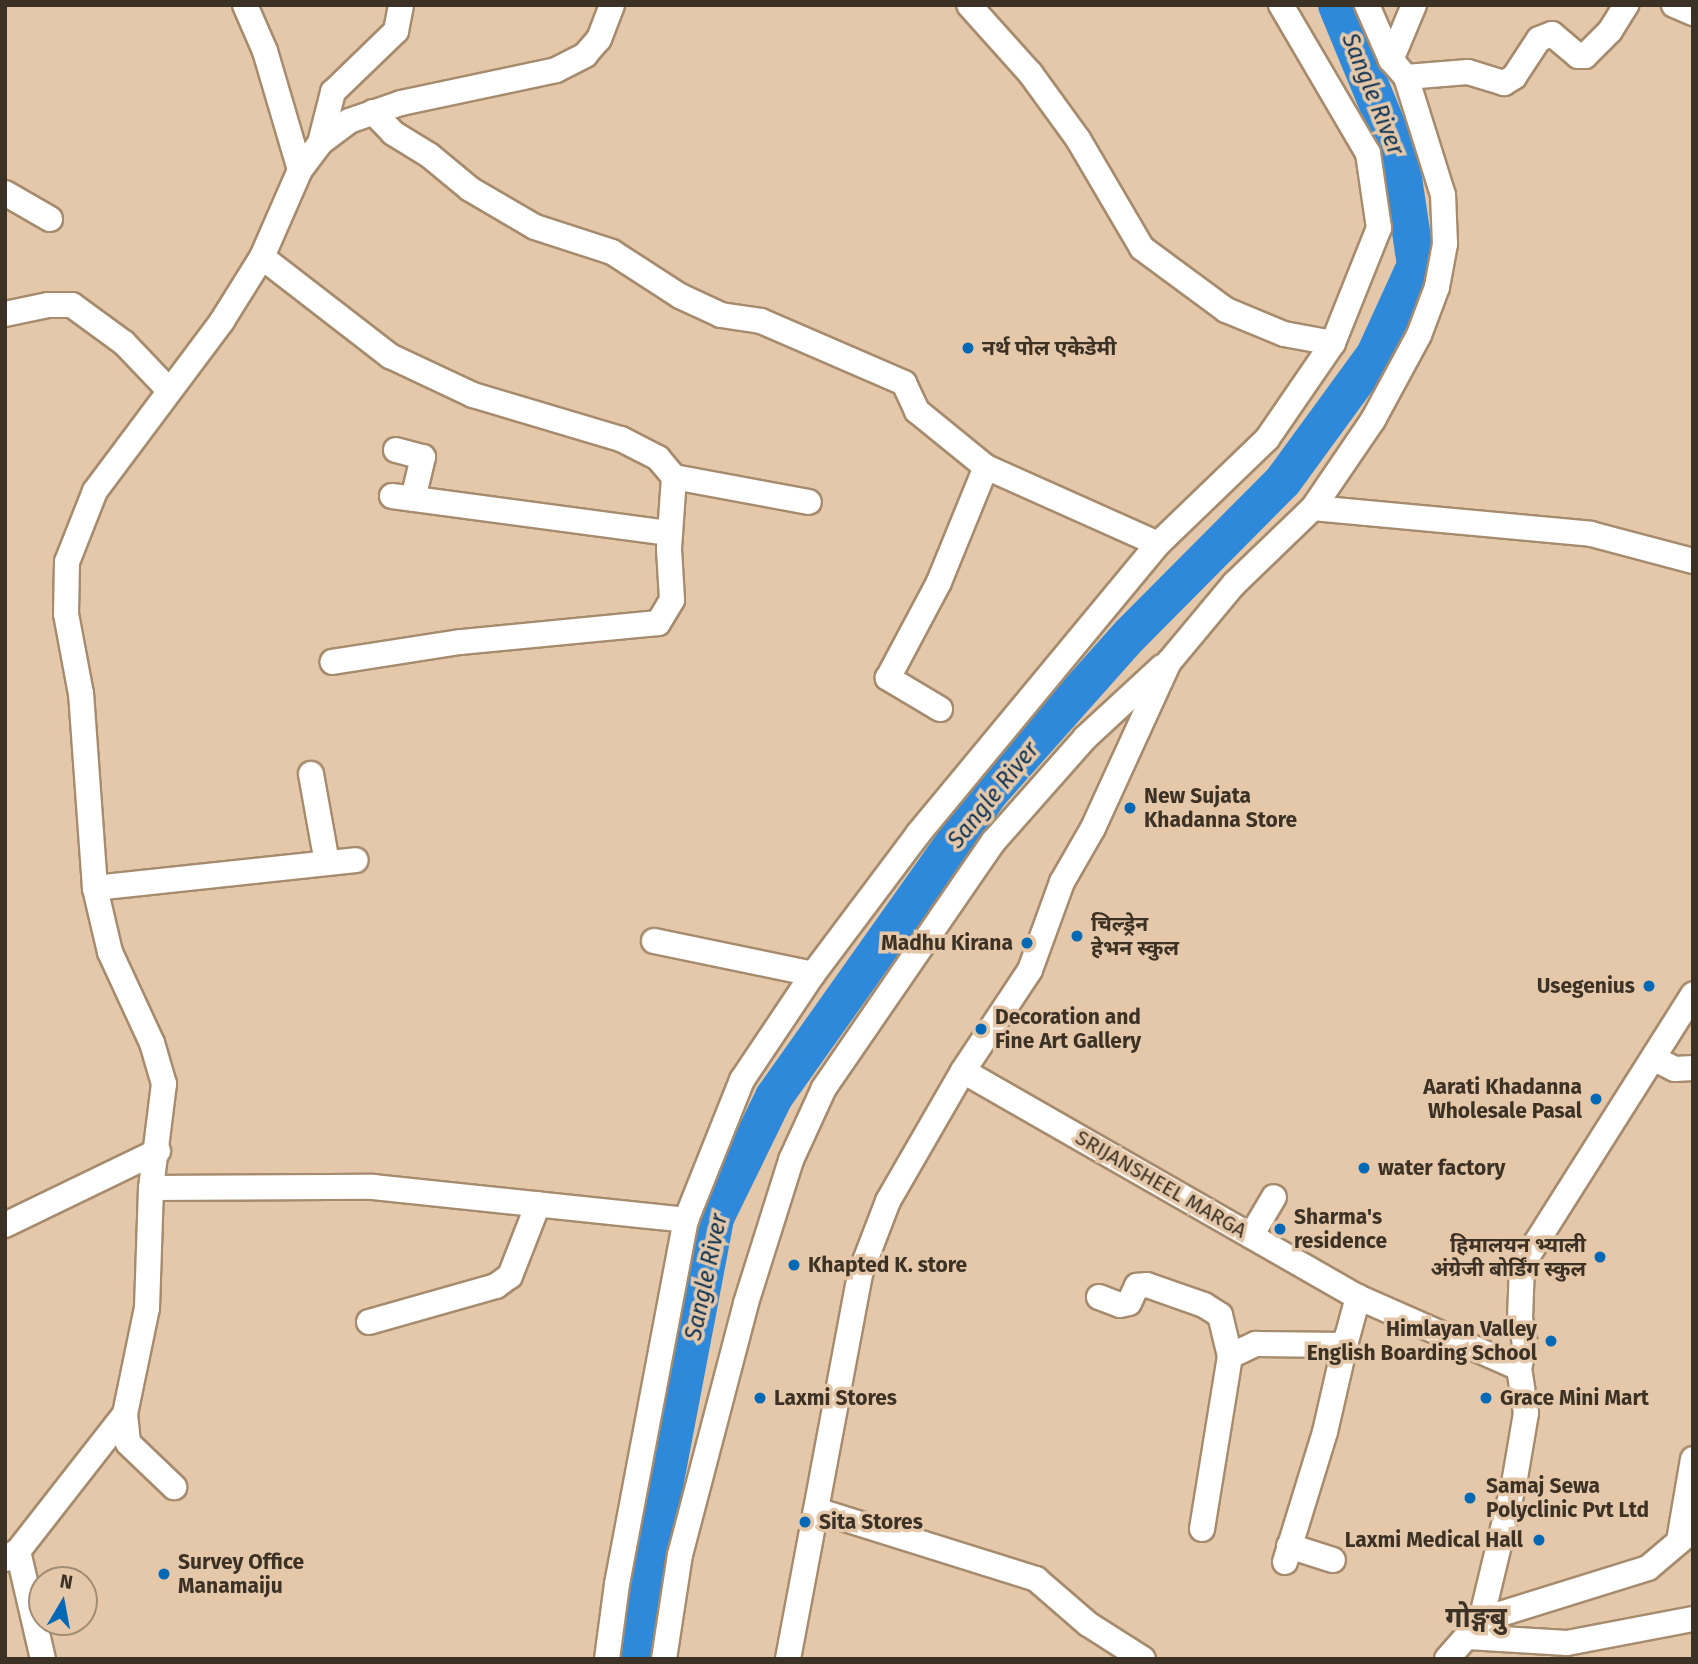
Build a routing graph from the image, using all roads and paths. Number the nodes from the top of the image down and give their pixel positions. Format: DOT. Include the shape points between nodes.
graph roads {
  1 [pos="245,5"];
  2 [pos="401,5"];
  3 [pos="611,5"];
  4 [pos="969,5"];
  5 [pos="1280,5"];
  6 [pos="1367,5"];
  7 [pos="1414,5"];
  8 [pos="1626,5"];
  9 [pos="1674,5"];
  10 [pos="1693,13"];
  11 [pos="1399,68"];
  12 [pos="373,112"];
  13 [pos="320,143"];
  14 [pos="300,170"];
  15 [pos="5,193"];
  16 [pos="50,219"];
  17 [pos="262,257"];
  18 [pos="5,314"];
  19 [pos="1333,343"];
  20 [pos="168,389"];
  21 [pos="396,450"];
  22 [pos="986,467"];
  23 [pos="674,477"];
  24 [pos="809,502"];
  25 [pos="1313,508"];
  26 [pos="670,533"];
  27 [pos="1158,544"];
  28 [pos="1693,561"];
  29 [pos="333,662"];
  30 [pos="1169,662"];
  31 [pos="940,709"];
  32 [pos="310,774"];
  33 [pos="356,860"];
  34 [pos="327,863"];
  35 [pos="95,888"];
  36 [pos="654,941"];
  37 [pos="813,974"];
  38 [pos="1693,995"];
  39 [pos="1655,1059"];
  40 [pos="1693,1068"];
  41 [pos="964,1070"];
  42 [pos="158,1151"];
  43 [pos="151,1188"];
  44 [pos="1274,1197"];
  45 [pos="538,1204"];
  46 [pos="685,1220"];
  47 [pos="5,1225"];
  48 [pos="1251,1236"];
  49 [pos="1099,1297"];
  50 [pos="1358,1297"];
  51 [pos="369,1322"];
  52 [pos="1348,1335"];
  53 [pos="1230,1356"];
  54 [pos="1519,1368"];
  55 [pos="125,1414"];
  56 [pos="1693,1459"];
  57 [pos="174,1487"];
  58 [pos="816,1510"];
  59 [pos="1202,1529"];
  60 [pos="1686,1536"];
  61 [pos="12,1555"];
  62 [pos="1334,1560"];
  63 [pos="1693,1619"];
  64 [pos="1475,1628"];
  65 [pos="43,1659"];
  66 [pos="607,1659"];
  67 [pos="664,1659"];
  68 [pos="788,1659"];
  69 [pos="1143,1659"];
  70 [pos="1447,1659"];
  1 -- 14 [label="street" via="265,51"];
  2 -- 13 [label="street" via="396,31 333,92"];
  3 -- 12 [label="street" via="598,39 585,55 556,69"];
  4 -- 19 [label="street" via="1030,73 1078,139 1142,248 1226,310 1284,334"];
  5 -- 19 [label="street" via="1368,153 1379,228"];
  6 -- 11 [label="street"];
  7 -- 11 [label="street"];
  8 -- 11 [label="street" via="1609,32 1585,56 1578,56 1552,34 1539,39 1514,77 1504,83 1468,72"];
  9 -- 10 [label="street"];
  11 -- 25 [label="street" via="1443,195 1446,244 1437,288 1419,335 1373,420"];
  12 -- 13 [label="street" via="349,121"];
  12 -- 22 [label="street" via="393,133 470,189 535,227 612,252 680,296 721,315 761,321 904,383 917,411"];
  13 -- 14 [label="street"];
  14 -- 17 [label="street"];
  15 -- 16 [label="street"];
  17 -- 20 [label="street" via="222,321"];
  17 -- 23 [label="street" via="390,356 473,395 621,439 658,458"];
  18 -- 20 [label="street" via="72,305 124,343"];
  19 -- 27 [label="street" via="1267,439"];
  20 -- 35 [label="street" via="95,491 67,562 65,614 81,694"];
  21 -- 26 [label="street" via="423,457 403,498"];
  22 -- 27 [label="street"];
  22 -- 31 [label="street" via="939,582 888,678"];
  23 -- 24 [label="street"];
  23 -- 26 [label="street"];
  25 -- 28 [label="street" via="1591,534"];
  25 -- 30 [label="street" via="1234,584"];
  26 -- 29 [label="street" via="672,600 658,623 460,642"];
  27 -- 37 [label="street" via="918,834"];
  30 -- 41 [label="street" via="1093,828 1062,882 1030,971"];
  30 -- 67 [label="street" via="1144,679 1085,738 994,841 824,1088 791,1160 746,1303 680,1555"];
  32 -- 34 [label="street"];
  33 -- 34 [label="street"];
  34 -- 35 [label="street"];
  35 -- 42 [label="street" via="110,952 152,1043 164,1084"];
  36 -- 37 [label="street"];
  37 -- 46 [label="street" via="742,1080"];
  38 -- 39 [label="street"];
  39 -- 40 [label="street" via="1675,1069"];
  39 -- 54 [label="street" via="1522,1265 1520,1319 1525,1344"];
  41 -- 48 [label="street, SRIJANSHEEL MARGA"];
  41 -- 58 [label="street" via="888,1201 860,1274"];
  42 -- 43 [label="street"];
  42 -- 47 [label="street"];
  43 -- 45 [label="street" via="373,1186"];
  43 -- 55 [label="street" via="147,1308"];
  44 -- 48 [label="street"];
  45 -- 46 [label="street"];
  45 -- 51 [label="street" via="510,1276 503,1281 480,1293"];
  46 -- 66 [label="street"];
  48 -- 50 [label="street, SRIJANSHEEL MARGA"];
  49 -- 53 [label="street" via="1120,1305 1129,1303 1137,1286 1147,1285 1204,1305 1226,1325"];
  50 -- 52 [label="street"];
  50 -- 54 [label="street, SRIJANSHEEL MARGA"];
  52 -- 53 [label="street" via="1345,1345 1256,1344"];
  52 -- 62 [label="street" via="1325,1432 1287,1554"];
  53 -- 59 [label="street"];
  54 -- 64 [label="street" via="1526,1413 1516,1478"];
  55 -- 57 [label="street" via="128,1443"];
  55 -- 61 [label="street"];
  56 -- 60 [label="street"];
  58 -- 68 [label="street"];
  58 -- 69 [label="street" via="1036,1579 1088,1624"];
  60 -- 64 [label="street" via="1648,1568"];
  61 -- 65 [label="street"];
  63 -- 64 [label="street" via="1567,1643"];
  64 -- 70 [label="street"];
}
